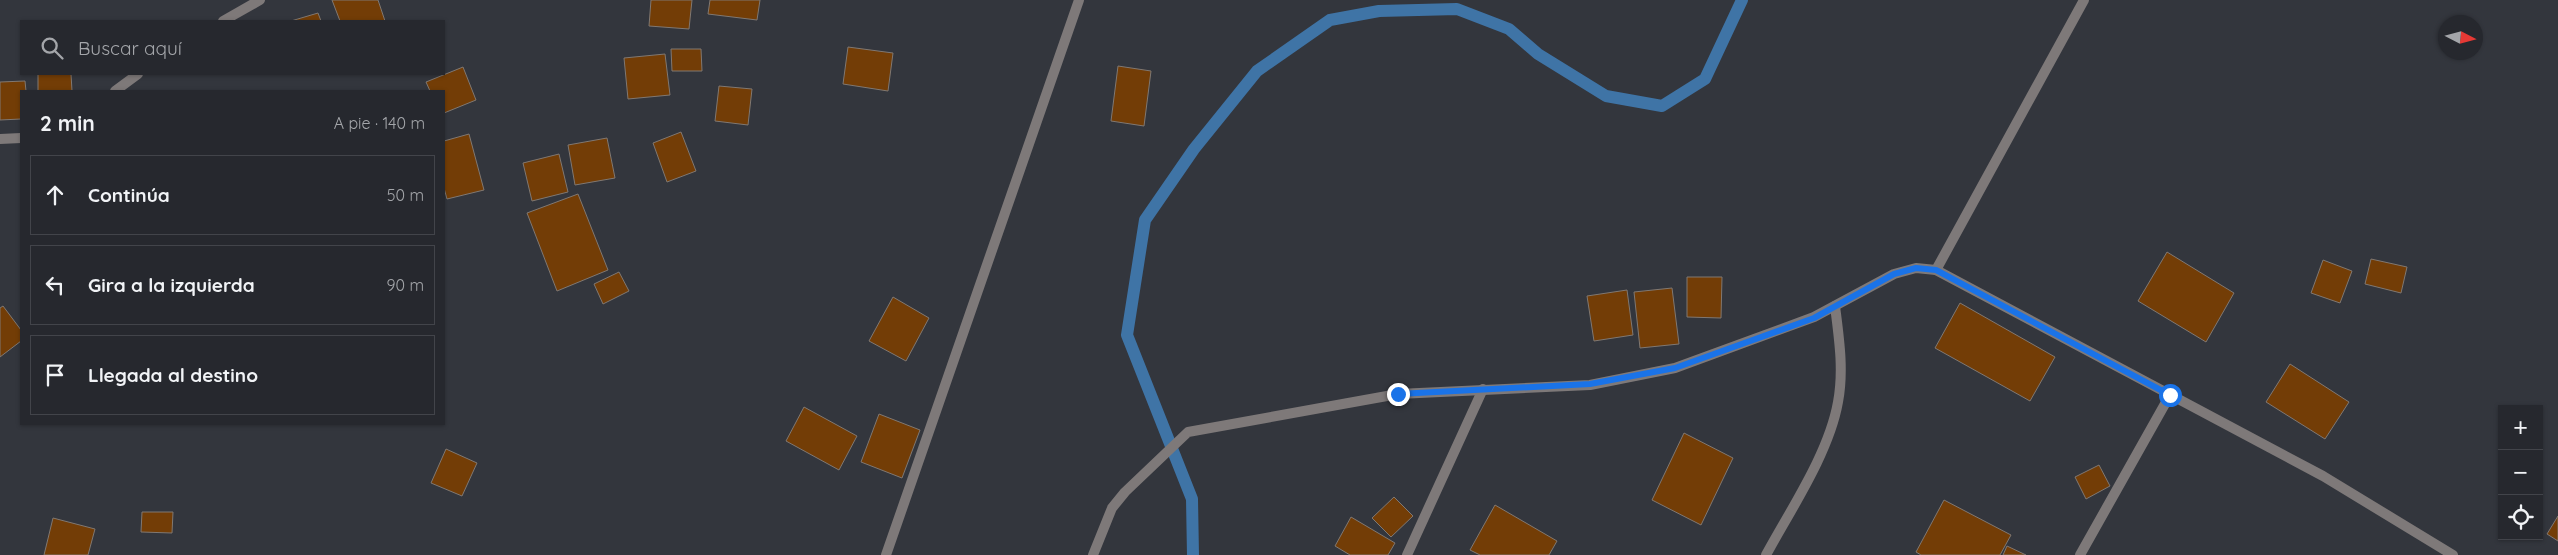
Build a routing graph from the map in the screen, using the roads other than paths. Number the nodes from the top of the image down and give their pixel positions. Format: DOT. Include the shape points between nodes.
graph roads {
  1 [pos="260,0"];
  2 [pos="1079,0"];
  3 [pos="2084,0"];
  4 [pos="226,20"];
  5 [pos="137,75"];
  6 [pos="116,90"];
  7 [pos="20,138"];
  8 [pos="0,140"];
  9 [pos="1936,270"];
  10 [pos="1835,306"];
  11 [pos="1482,389"];
  12 [pos="2170,395"];
  13 [pos="886,555"];
  14 [pos="1093,555"];
  15 [pos="1407,555"];
  16 [pos="1766,555"];
  17 [pos="2080,555"];
  18 [pos="2453,555"];
  1 -- 4 [label="street"];
  2 -- 13 [label="street"];
  3 -- 9 [label="street"];
  5 -- 6 [label="street"];
  7 -- 8 [label="street"];
  9 -- 10 [label="street" via="1916,268 1894,274"];
  9 -- 12 [label="street"];
  10 -- 11 [label="street" via="1814,318 1675,368 1590,384"];
  10 -- 16 [label="street" via="1842,362 1838,402 1827,440"];
  11 -- 14 [label="street" via="1398,394 1188,432 1112,508"];
  11 -- 15 [label="street"];
  12 -- 17 [label="street"];
  12 -- 18 [label="street" via="2323,476"];
}
